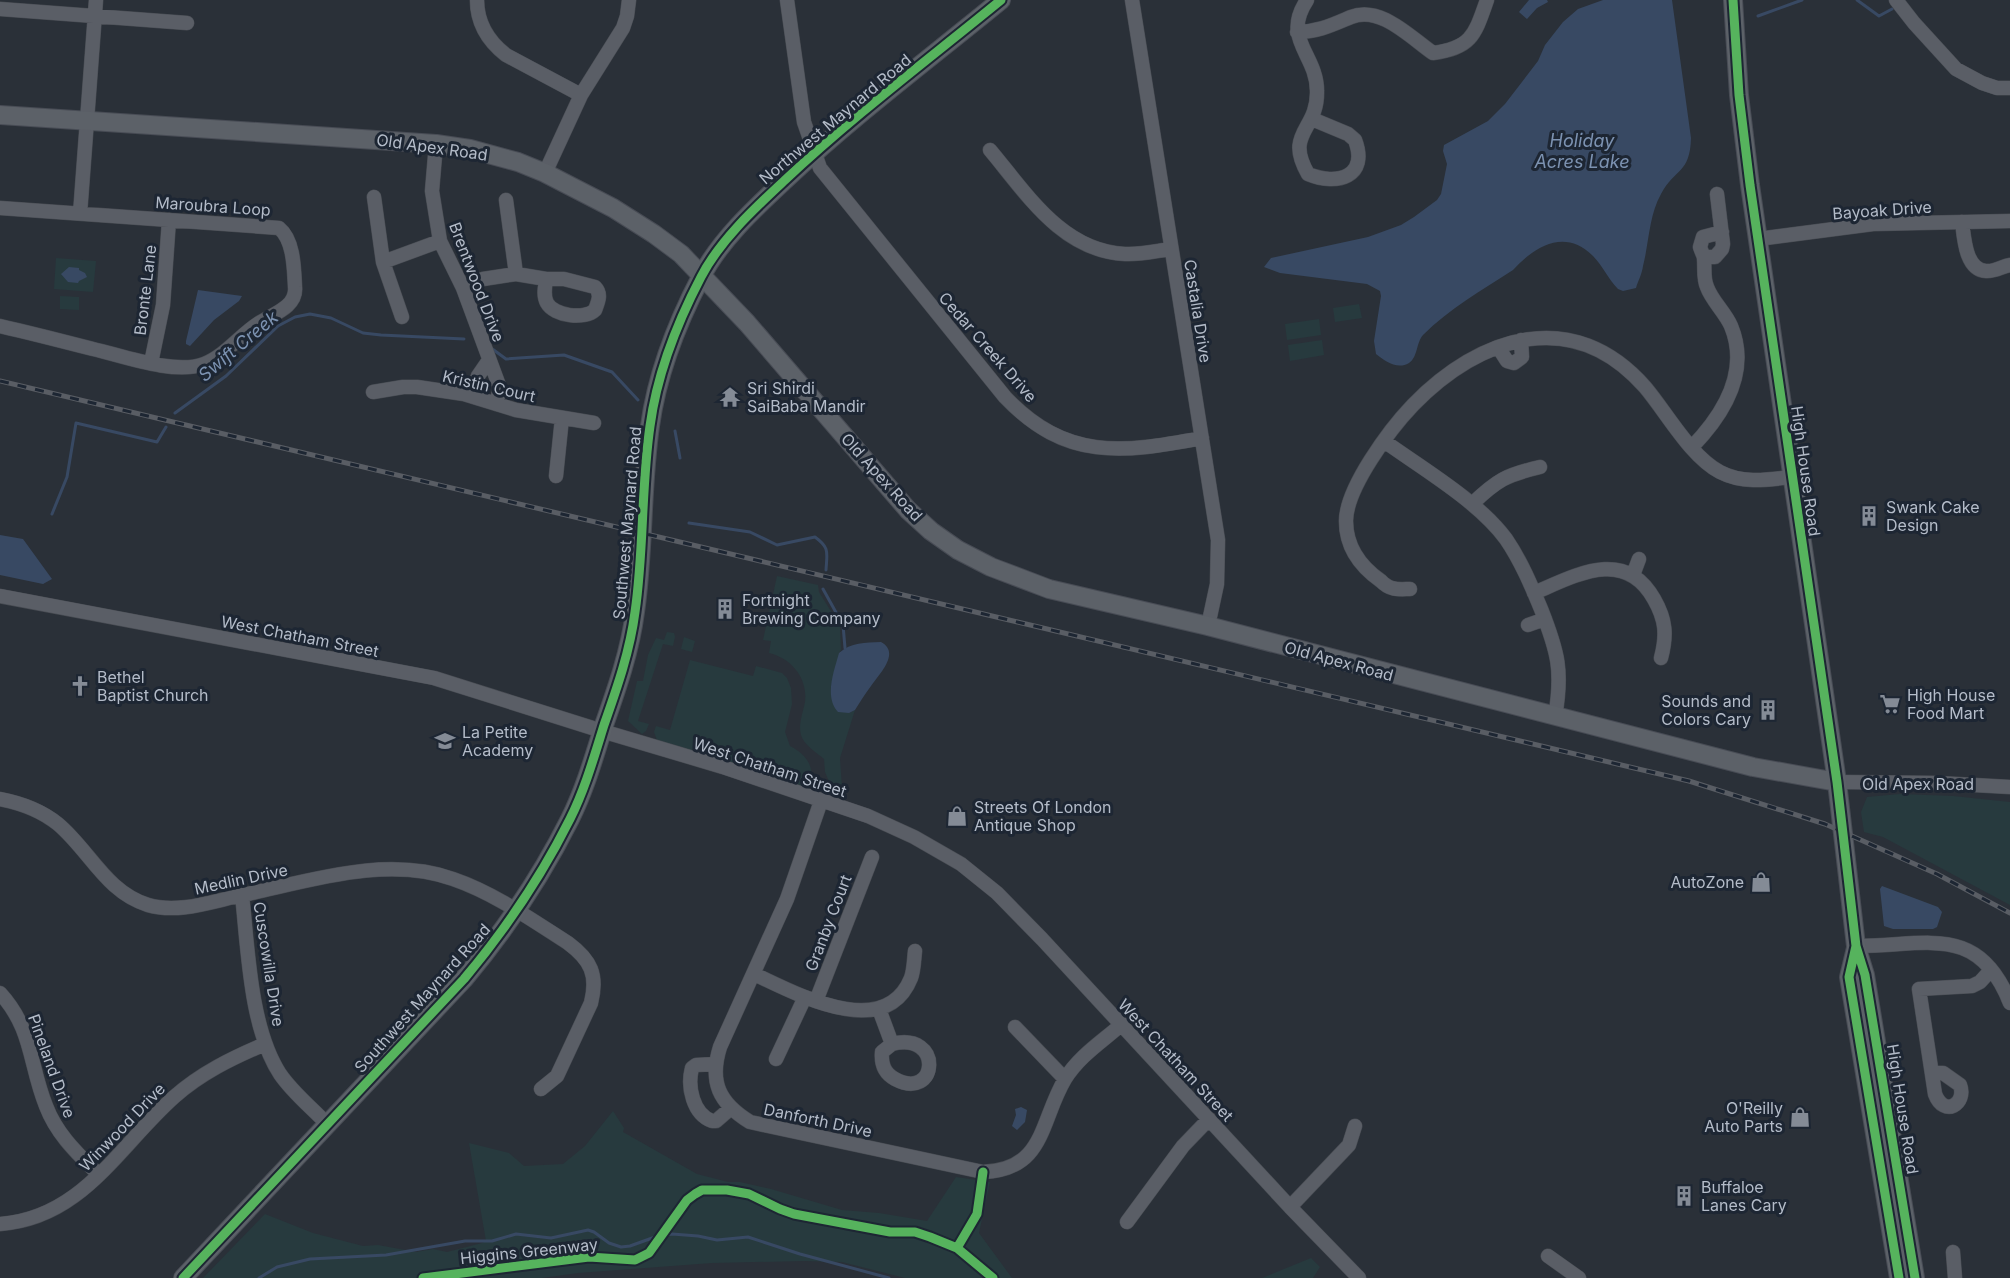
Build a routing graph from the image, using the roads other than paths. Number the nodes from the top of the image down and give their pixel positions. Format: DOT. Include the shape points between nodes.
graph roads {
  1 [pos="96,0"];
  2 [pos="477,0"];
  3 [pos="629,0"];
  4 [pos="787,0"];
  5 [pos="1001,0"];
  6 [pos="1132,0"];
  7 [pos="1307,0"];
  8 [pos="1487,0"];
  9 [pos="1732,0"];
  10 [pos="1896,0"];
  11 [pos="0,9"];
  12 [pos="94,17"];
  13 [pos="187,23"];
  14 [pos="1297,32"];
  15 [pos="2010,88"];
  16 [pos="581,95"];
  17 [pos="0,115"];
  18 [pos="1312,119"];
  19 [pos="87,121"];
  20 [pos="436,144"];
  21 [pos="990,150"];
  22 [pos="815,152"];
  23 [pos="545,173"];
  24 [pos="1717,194"];
  25 [pos="374,197"];
  26 [pos="506,200"];
  27 [pos="0,208"];
  28 [pos="80,214"];
  29 [pos="170,220"];
  30 [pos="2010,221"];
  31 [pos="1962,222"];
  32 [pos="1758,239"];
  33 [pos="440,241"];
  34 [pos="1171,249"];
  35 [pos="383,262"];
  36 [pos="2010,264"];
  37 [pos="516,274"];
  38 [pos="702,274"];
  39 [pos="546,279"];
  40 [pos="463,288"];
  41 [pos="402,317"];
  42 [pos="0,326"];
  43 [pos="1521,340"];
  44 [pos="1498,347"];
  45 [pos="489,360"];
  46 [pos="151,363"];
  47 [pos="372,392"];
  48 [pos="471,396"];
  49 [pos="496,404"];
  50 [pos="562,418"];
  51 [pos="594,423"];
  52 [pos="1202,438"];
  53 [pos="1384,441"];
  54 [pos="1692,447"];
  55 [pos="1540,467"];
  56 [pos="556,476"];
  57 [pos="1791,477"];
  58 [pos="1472,504"];
  59 [pos="1639,559"];
  60 [pos="1633,575"];
  61 [pos="1410,589"];
  62 [pos="1534,592"];
  63 [pos="0,596"];
  64 [pos="1545,619"];
  65 [pos="1528,625"];
  66 [pos="1208,627"];
  67 [pos="1661,658"];
  68 [pos="1555,717"];
  69 [pos="602,731"];
  70 [pos="1837,782"];
  71 [pos="2010,787"];
  72 [pos="0,799"];
  73 [pos="821,801"];
  74 [pos="872,857"];
  75 [pos="242,895"];
  76 [pos="517,912"];
  77 [pos="1856,946"];
  78 [pos="915,951"];
  79 [pos="1992,970"];
  80 [pos="754,974"];
  81 [pos="0,993"];
  82 [pos="810,999"];
  83 [pos="2010,1002"];
  84 [pos="879,1009"];
  85 [pos="1122,1024"];
  86 [pos="1015,1027"];
  87 [pos="265,1044"];
  88 [pos="892,1044"];
  89 [pos="776,1059"];
  90 [pos="715,1064"];
  91 [pos="1933,1073"];
  92 [pos="1065,1079"];
  93 [pos="541,1089"];
  94 [pos="731,1108"];
  95 [pos="1209,1119"];
  96 [pos="327,1124"];
  97 [pos="1355,1126"];
  98 [pos="99,1175"];
  99 [pos="1290,1207"];
  100 [pos="1127,1222"];
  101 [pos="0,1224"];
  102 [pos="1953,1252"];
  103 [pos="1548,1256"];
  104 [pos="183,1278"];
  105 [pos="1359,1278"];
  106 [pos="1579,1278"];
  107 [pos="1899,1278"];
  108 [pos="1915,1278"];
  109 [pos="1955,1278"];
  1 -- 12 [label="street"];
  2 -- 16 [label="street" via="484,31 498,48"];
  3 -- 16 [label="street" via="618,39"];
  4 -- 22 [label="street, Cedar Creek Drive" via="804,122"];
  5 -- 22 [label="main road, Northwest Maynard Road"];
  6 -- 34 [label="street, Castalia Drive"];
  7 -- 14 [label="street" via="1300,10"];
  8 -- 14 [label="street" via="1480,23 1470,38 1454,50 1433,53 1372,14 1354,16 1321,30"];
  9 -- 32 [label="main road, High House Road" via="1739,95"];
  10 -- 15 [label="street" via="1956,69 1982,83"];
  11 -- 12 [label="street"];
  12 -- 13 [label="street"];
  12 -- 19 [label="street"];
  14 -- 18 [label="street" via="1316,83"];
  16 -- 23 [label="street"];
  17 -- 19 [label="main road, Old Apex Road"];
  18 -- 18 [label="street" via="1355,140 1359,156 1349,174 1334,180 1308,174 1298,146"];
  19 -- 20 [label="main road, Old Apex Road"];
  19 -- 28 [label="street"];
  20 -- 23 [label="main road, Old Apex Road" via="470,149"];
  20 -- 33 [label="street, Brentwood Drive" via="432,191"];
  21 -- 34 [label="street" via="1039,209 1069,237 1090,247 1122,254"];
  22 -- 38 [label="main road, Northwest Maynard Road" via="756,207"];
  22 -- 52 [label="street, Cedar Creek Drive" via="829,181 1005,397 1033,423 1074,442 1111,450"];
  23 -- 38 [label="main road, Old Apex Road" via="654,234"];
  24 -- 54 [label="street" via="1722,232 1701,239 1700,250 1707,287 1733,331 1737,373 1732,390"];
  25 -- 35 [label="street"];
  26 -- 37 [label="street"];
  27 -- 28 [label="street, Maroubra Loop"];
  28 -- 29 [label="street, Maroubra Loop"];
  29 -- 46 [label="street, Bronte Lane" via="163,305"];
  29 -- 46 [label="street, Maroubra Loop" via="279,228 288,238 296,291 290,304 248,330 207,363 183,367"];
  30 -- 31 [label="street, Bayoak Drive"];
  31 -- 32 [label="street, Bayoak Drive" via="1873,224"];
  31 -- 36 [label="street" via="1965,248 1977,267 1987,272"];
  32 -- 57 [label="main road, High House Road"];
  33 -- 35 [label="street"];
  33 -- 40 [label="street, Brentwood Drive"];
  34 -- 52 [label="street, Castalia Drive"];
  35 -- 41 [label="street"];
  37 -- 39 [label="street"];
  37 -- 40 [label="street" via="483,279"];
  38 -- 66 [label="main road, Old Apex Road" via="908,510 958,550 1049,589"];
  38 -- 69 [label="main road, Southwest Maynard Road" via="668,349 650,423 635,612 625,661"];
  40 -- 45 [label="street, Brentwood Drive"];
  42 -- 46 [label="street, Maroubra Loop"];
  43 -- 44 [label="street"];
  43 -- 44 [label="street" via="1522,357 1514,363 1506,361"];
  43 -- 54 [label="street" via="1569,340 1609,356 1637,379"];
  44 -- 53 [label="street" via="1470,358 1439,381 1407,411"];
  45 -- 48 [label="street, Brentwood Drive"];
  45 -- 49 [label="street, Brentwood Drive" via="500,388"];
  47 -- 48 [label="street, Kristin Court" via="417,387"];
  48 -- 49 [label="street, Kristin Court"];
  49 -- 50 [label="street, Kristin Court"];
  50 -- 51 [label="street, Kristin Court"];
  50 -- 56 [label="street"];
  52 -- 66 [label="street, Castalia Drive" via="1219,551"];
  53 -- 58 [label="street"];
  53 -- 61 [label="street" via="1353,492 1347,507 1347,531 1365,569 1391,588"];
  54 -- 57 [label="street" via="1712,467 1730,476 1748,480"];
  55 -- 58 [label="street" via="1502,478"];
  57 -- 70 [label="main road, High House Road"];
  58 -- 62 [label="street" via="1505,538"];
  59 -- 60 [label="street"];
  60 -- 62 [label="street" via="1614,569 1593,570"];
  60 -- 67 [label="street" via="1651,593 1663,619 1665,640"];
  62 -- 64 [label="street"];
  63 -- 69 [label="street, West Chatham Street" via="424,676"];
  64 -- 65 [label="street"];
  64 -- 68 [label="street" via="1559,666"];
  66 -- 68 [label="main road, Old Apex Road"];
  68 -- 70 [label="main road, Old Apex Road" via="1753,767"];
  69 -- 73 [label="street, West Chatham Street"];
  69 -- 76 [label="main road, Southwest Maynard Road" via="571,817"];
  70 -- 71 [label="street, Old Apex Road"];
  70 -- 77 [label="main road, High House Road"];
  72 -- 75 [label="street, Medlin Drive" via="52,820 110,883 148,905 179,908"];
  73 -- 80 [label="street" via="788,899"];
  73 -- 85 [label="street, West Chatham Street" via="868,816 961,864 997,893"];
  74 -- 82 [label="street, Granby Court"];
  75 -- 76 [label="street, Medlin Drive" via="369,870 414,870 465,883"];
  75 -- 87 [label="street, Cuscowilla Drive" via="257,1014"];
  76 -- 93 [label="street, Medlin Drive" via="580,952 591,968 593,980 591,1003 557,1076"];
  76 -- 96 [label="main road, Southwest Maynard Road" via="464,979"];
  77 -- 79 [label="street" via="1948,943 1975,955"];
  77 -- 107 [label="main road, High House Road" via="1849,977"];
  77 -- 108 [label="main road, High House Road" via="1865,975"];
  78 -- 84 [label="street" via="906,986 896,999"];
  79 -- 83 [label="street"];
  79 -- 91 [label="street" via="1972,986 1919,989"];
  80 -- 82 [label="street"];
  80 -- 90 [label="street"];
  81 -- 98 [label="street, Pineland Drive" via="22,1024 45,1105 58,1131"];
  82 -- 84 [label="street" via="858,1011"];
  82 -- 89 [label="street, Granby Court"];
  84 -- 88 [label="street"];
  85 -- 92 [label="street, Danforth Drive" via="1077,1063"];
  85 -- 95 [label="street, West Chatham Street"];
  86 -- 92 [label="street"];
  87 -- 96 [label="street, Cuscowilla Drive" via="289,1085"];
  87 -- 98 [label="street, Winwood Drive" via="188,1085"];
  90 -- 94 [label="street" via="718,1089"];
  90 -- 94 [label="street" via="692,1068 690,1086 694,1101 700,1114 712,1121"];
  92 -- 94 [label="street, Danforth Drive" via="1033,1151 1012,1167 998,1171 983,1172 750,1122"];
  95 -- 99 [label="street, West Chatham Street"];
  95 -- 100 [label="street" via="1183,1146"];
  96 -- 104 [label="main road, Southwest Maynard Road"];
  97 -- 99 [label="street" via="1350,1145"];
  98 -- 101 [label="street, Winwood Drive" via="58,1208 23,1222"];
  99 -- 105 [label="street, West Chatham Street"];
  102 -- 109 [label="street"];
  103 -- 106 [label="street"];
}
